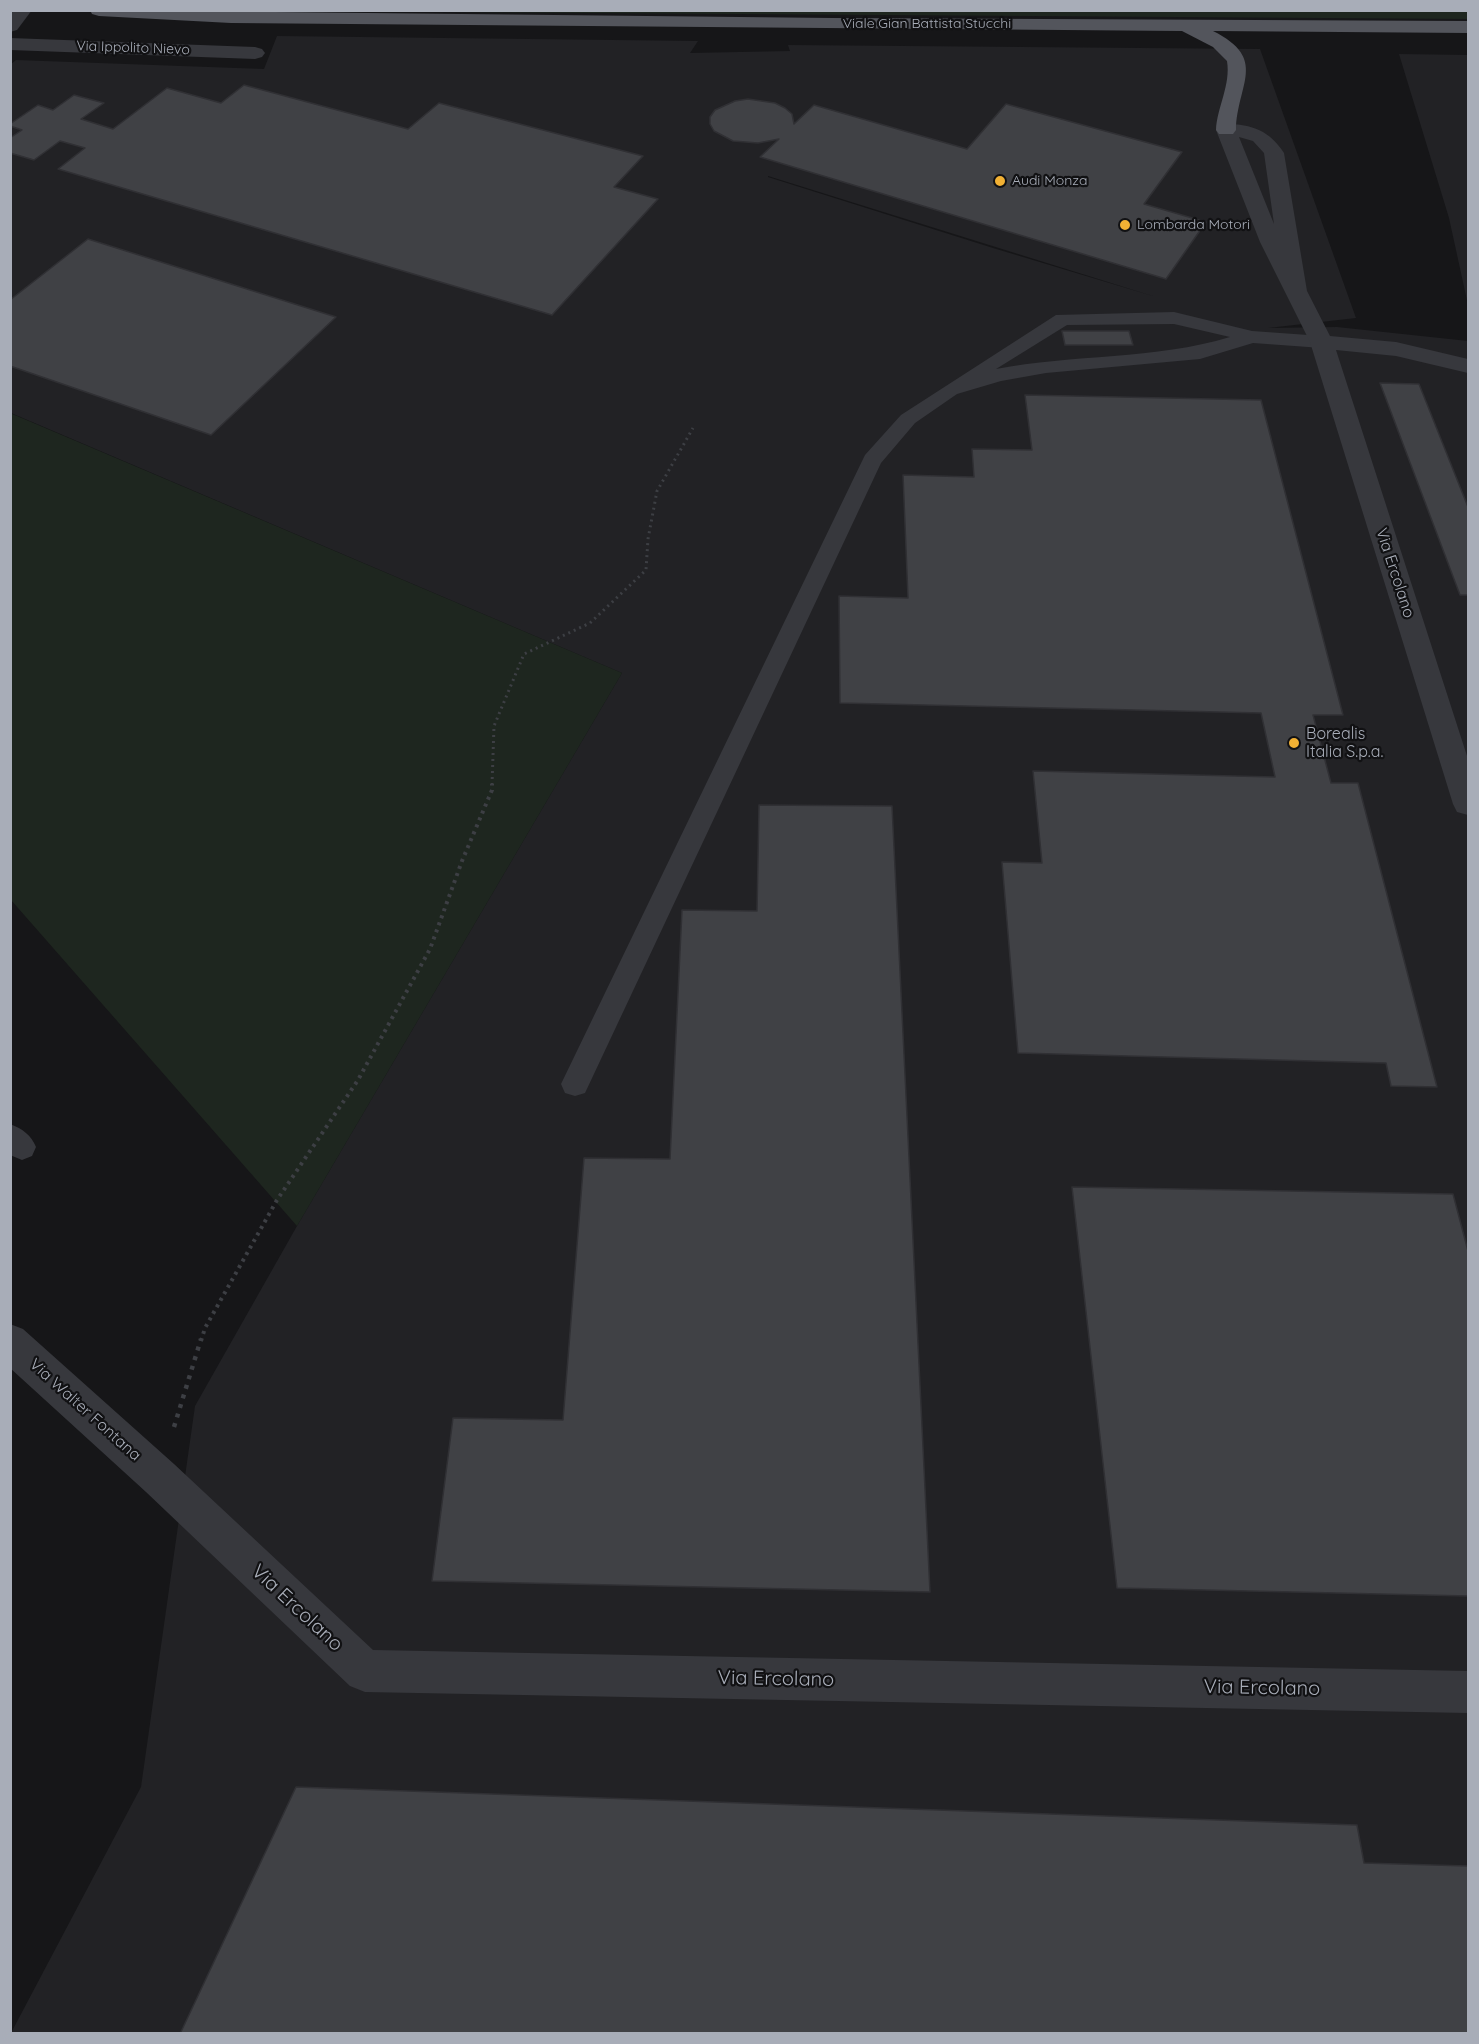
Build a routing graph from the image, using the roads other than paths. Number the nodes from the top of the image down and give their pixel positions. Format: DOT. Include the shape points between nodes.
graph roads {
  1 [pos="23,10"];
  2 [pos="99,10"];
  3 [pos="10,26"];
  4 [pos="1184,26"];
  5 [pos="1468,27"];
  6 [pos="10,44"];
  7 [pos="255,53"];
  8 [pos="1226,130"];
  9 [pos="1296,291"];
  10 [pos="1252,337"];
  11 [pos="1322,342"];
  12 [pos="1468,366"];
  13 [pos="950,390"];
  14 [pos="1468,804"];
  15 [pos="575,1084"];
  16 [pos="10,1342"];
  17 [pos="160,1478"];
  18 [pos="1468,1692"];
  1 -- 3 [label="street"];
  2 -- 4 [label="main road, Viale Gian Battista Stucchi" via="231,17"];
  4 -- 5 [label="main road, Viale Gian Battista Stucchi"];
  4 -- 8 [label="main road" via="1221,44 1239,68"];
  6 -- 7 [label="street, Via Ippolito Nievo"];
  8 -- 9 [label="street, Via Ercolano" via="1270,242"];
  8 -- 9 [label="street, Via Ercolano" via="1257,134 1274,153"];
  9 -- 11 [label="street, Via Ercolano"];
  10 -- 11 [label="lane"];
  10 -- 13 [label="lane" via="1200,353 1046,367 998,375"];
  10 -- 13 [label="lane" via="1174,318 1063,320"];
  11 -- 12 [label="street" via="1388,348"];
  11 -- 14 [label="street, Via Ercolano"];
  13 -- 15 [label="lane" via="908,420 872,460"];
  16 -- 17 [label="street, Via Walter Fontana"];
  17 -- 18 [label="street, Via Ercolano" via="365,1671"];
}
